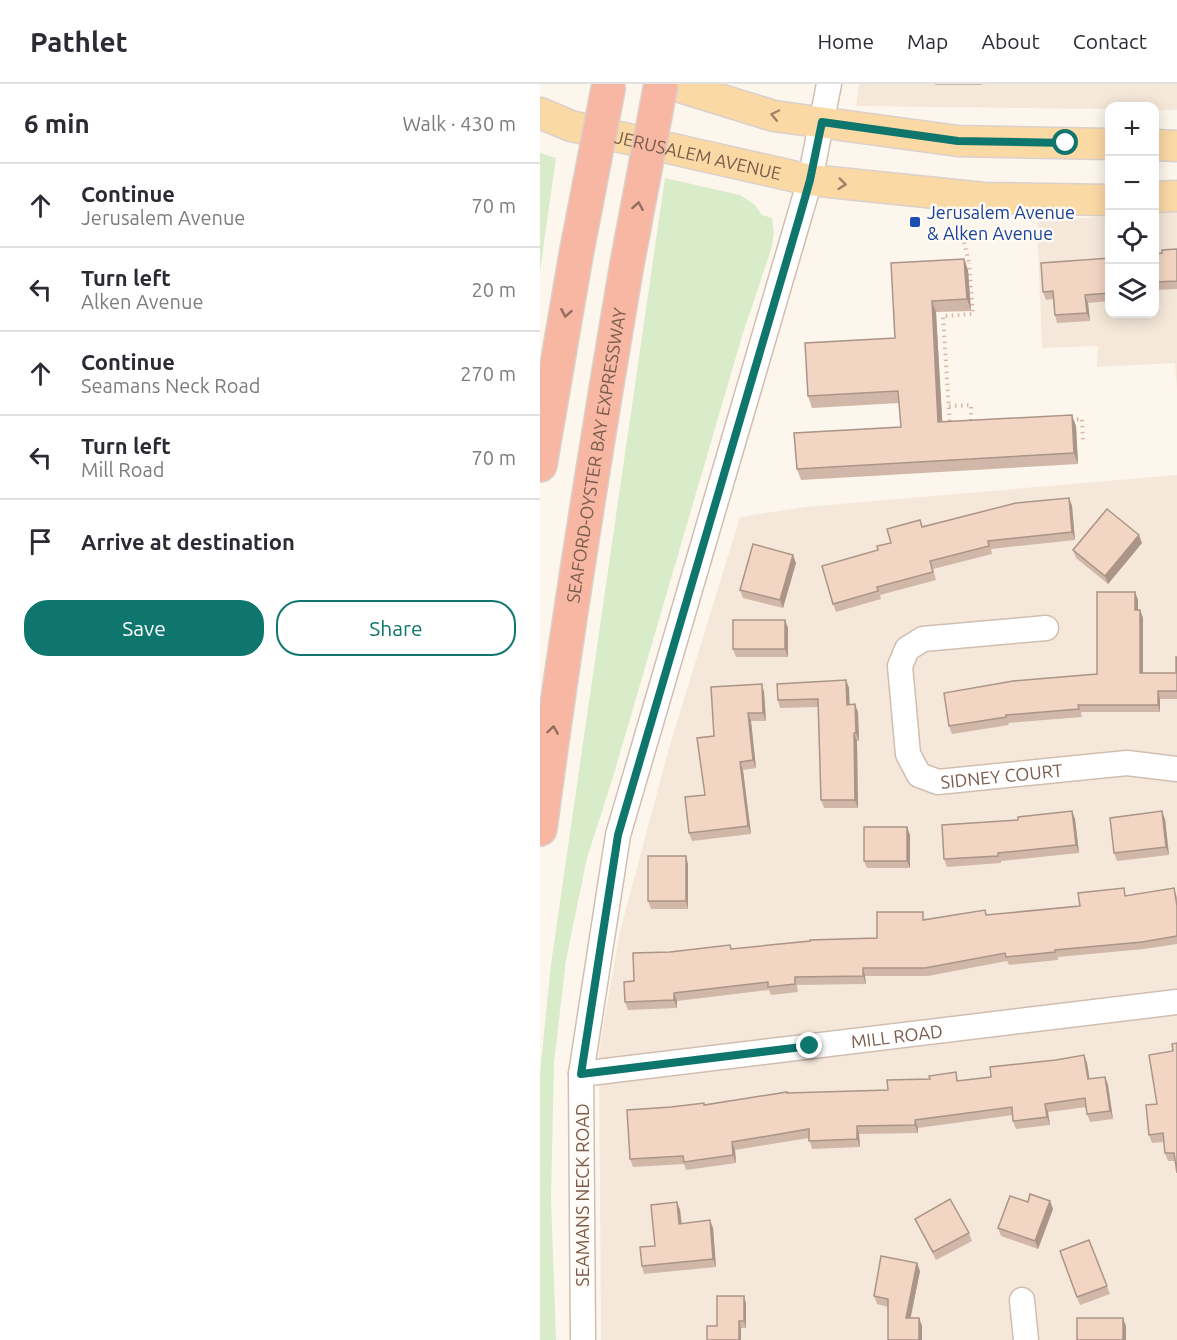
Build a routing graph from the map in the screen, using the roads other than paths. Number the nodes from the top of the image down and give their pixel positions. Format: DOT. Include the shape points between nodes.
graph roads {
  1 [pos="609,84"];
  2 [pos="661,84"];
  3 [pos="670,84"];
  4 [pos="829,84"];
  5 [pos="540,113"];
  6 [pos="822,122"];
  7 [pos="1105,144"];
  8 [pos="1159,145"];
  9 [pos="1177,146"];
  10 [pos="810,180"];
  11 [pos="1177,196"];
  12 [pos="1159,197"];
  13 [pos="1105,200"];
  14 [pos="540,465"];
  15 [pos="1046,628"];
  16 [pos="1177,769"];
  17 [pos="540,829"];
  18 [pos="1177,1002"];
  19 [pos="581,1074"];
  20 [pos="1022,1300"];
  21 [pos="583,1340"];
  22 [pos="1026,1340"];
  1 -- 14 [label="highway, one-way, bridge"];
  17 -- 2 [label="highway, SEAFORD-OYSTER BAY EXPRESSWAY, one-way, bridge" via="598,436"];
  6 -- 3 [label="main road, one-way" via="774,116"];
  4 -- 6 [label="street, SEAMANS NECK ROAD"];
  5 -- 10 [label="main road, JERUSALEM AVENUE" via="571,126"];
  6 -- 7 [label="main road" via="958,141"];
  6 -- 10 [label="street, SEAMANS NECK ROAD"];
  8 -- 9 [label="main road"];
  10 -- 13 [label="main road, JERUSALEM AVENUE, one-way" via="984,198"];
  10 -- 19 [label="street, SEAMANS NECK ROAD" via="618,835"];
  11 -- 12 [label="main road"];
  15 -- 16 [label="street, SIDNEY COURT" via="923,639 907,649 900,666 908,754 919,775 938,782 1127,763"];
  18 -- 19 [label="street, MILL ROAD"];
  19 -- 21 [label="street, SEAMANS NECK ROAD"];
  20 -- 22 [label="street"];
}
